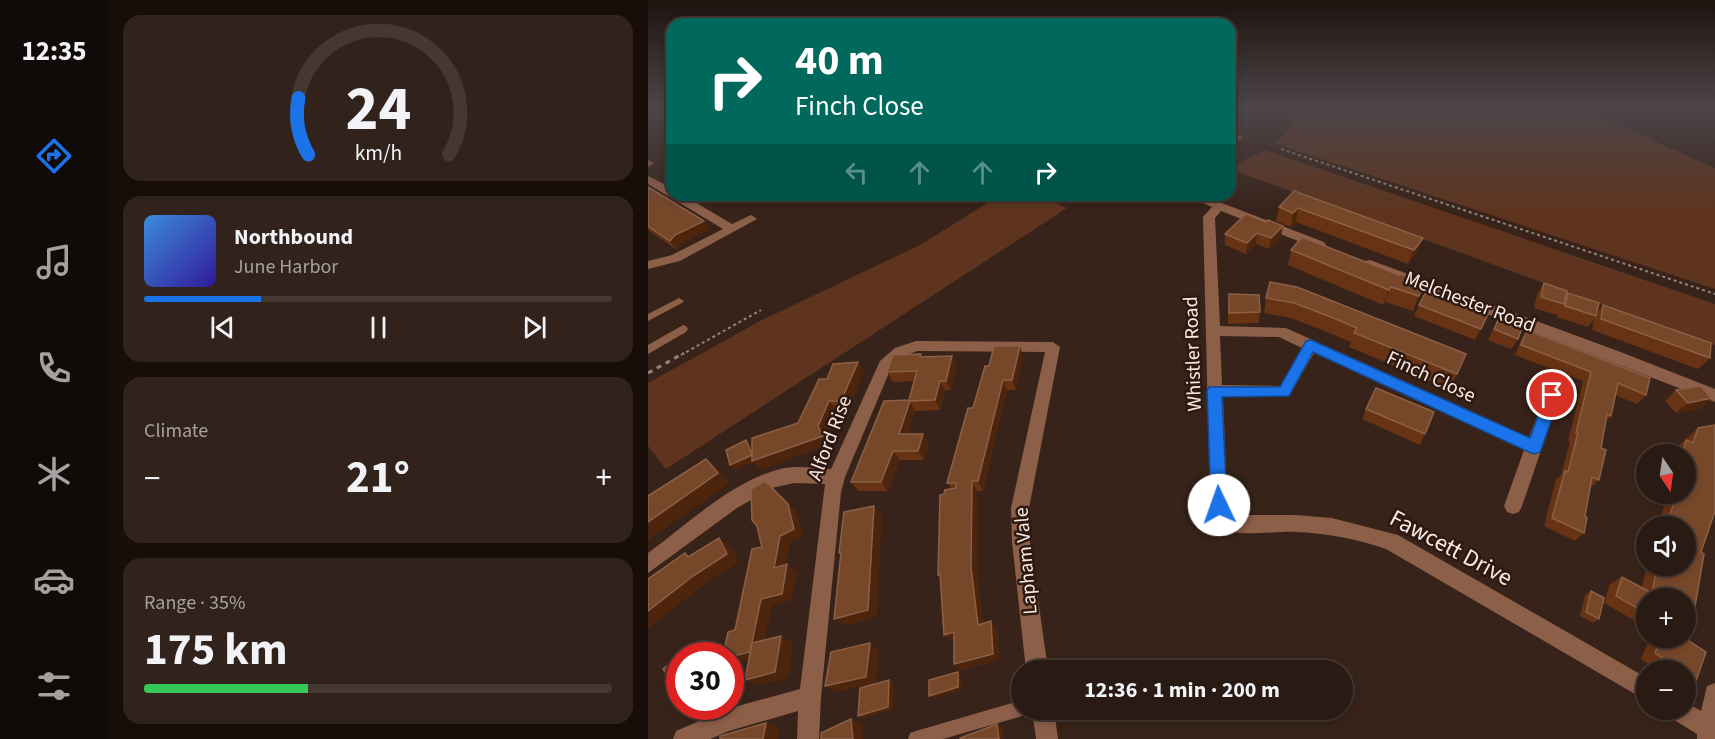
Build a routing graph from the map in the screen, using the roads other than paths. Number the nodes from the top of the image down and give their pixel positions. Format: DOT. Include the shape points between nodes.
graph roads {
  1 [pos="648,179"];
  2 [pos="666,189"];
  3 [pos="685,201"];
  4 [pos="1206,201"];
  5 [pos="1219,206"];
  6 [pos="751,219"];
  7 [pos="730,230"];
  8 [pos="1337,252"];
  9 [pos="1359,260"];
  10 [pos="648,265"];
  11 [pos="679,301"];
  12 [pos="648,318"];
  13 [pos="683,329"];
  14 [pos="1214,331"];
  15 [pos="1311,345"];
  16 [pos="1053,346"];
  17 [pos="648,350"];
  18 [pos="1214,391"];
  19 [pos="1552,395"];
  20 [pos="1715,396"];
  21 [pos="1534,447"];
  22 [pos="836,477"];
  23 [pos="1219,505"];
  24 [pos="1513,506"];
  25 [pos="648,564"];
  26 [pos="1036,660"];
  27 [pos="1636,684"];
  28 [pos="1715,694"];
  29 [pos="810,697"];
  30 [pos="1011,711"];
  31 [pos="1044,720"];
  32 [pos="1691,720"];
  33 [pos="1708,734"];
  34 [pos="684,739"];
  35 [pos="808,739"];
  36 [pos="916,739"];
  37 [pos="1047,739"];
  1 -- 2 [label="street"];
  3 -- 7 [label="street"];
  4 -- 5 [label="street"];
  5 -- 8 [label="street"];
  5 -- 14 [label="street, Whistler Road" via="1209,217"];
  6 -- 7 [label="street"];
  7 -- 10 [label="street" via="676,258"];
  9 -- 20 [label="street, Melchester Road"];
  11 -- 12 [label="lane"];
  13 -- 17 [label="lane"];
  14 -- 15 [label="street, Finch Close" via="1281,332"];
  14 -- 18 [label="street, Whistler Road"];
  15 -- 18 [label="street" via="1284,392"];
  15 -- 21 [label="street, Finch Close"];
  16 -- 22 [label="street, Alford Rise" via="928,345 900,352 879,376"];
  16 -- 26 [label="street, Lapham Vale" via="1020,508"];
  18 -- 23 [label="street, Whistler Road"];
  19 -- 21 [label="street"];
  21 -- 24 [label="street"];
  22 -- 25 [label="street" via="792,475 769,481"];
  22 -- 29 [label="street, Alford Rise"];
  23 -- 27 [label="street, Fawcett Drive" via="1224,518 1235,524 1314,523 1391,541"];
  28 -- 33 [label="street"];
  29 -- 34 [label="street" via="727,720"];
  29 -- 35 [label="street, Alford Rise"];
  30 -- 36 [label="lane"];
  31 -- 37 [label="street"];
  32 -- 33 [label="street"];
}
